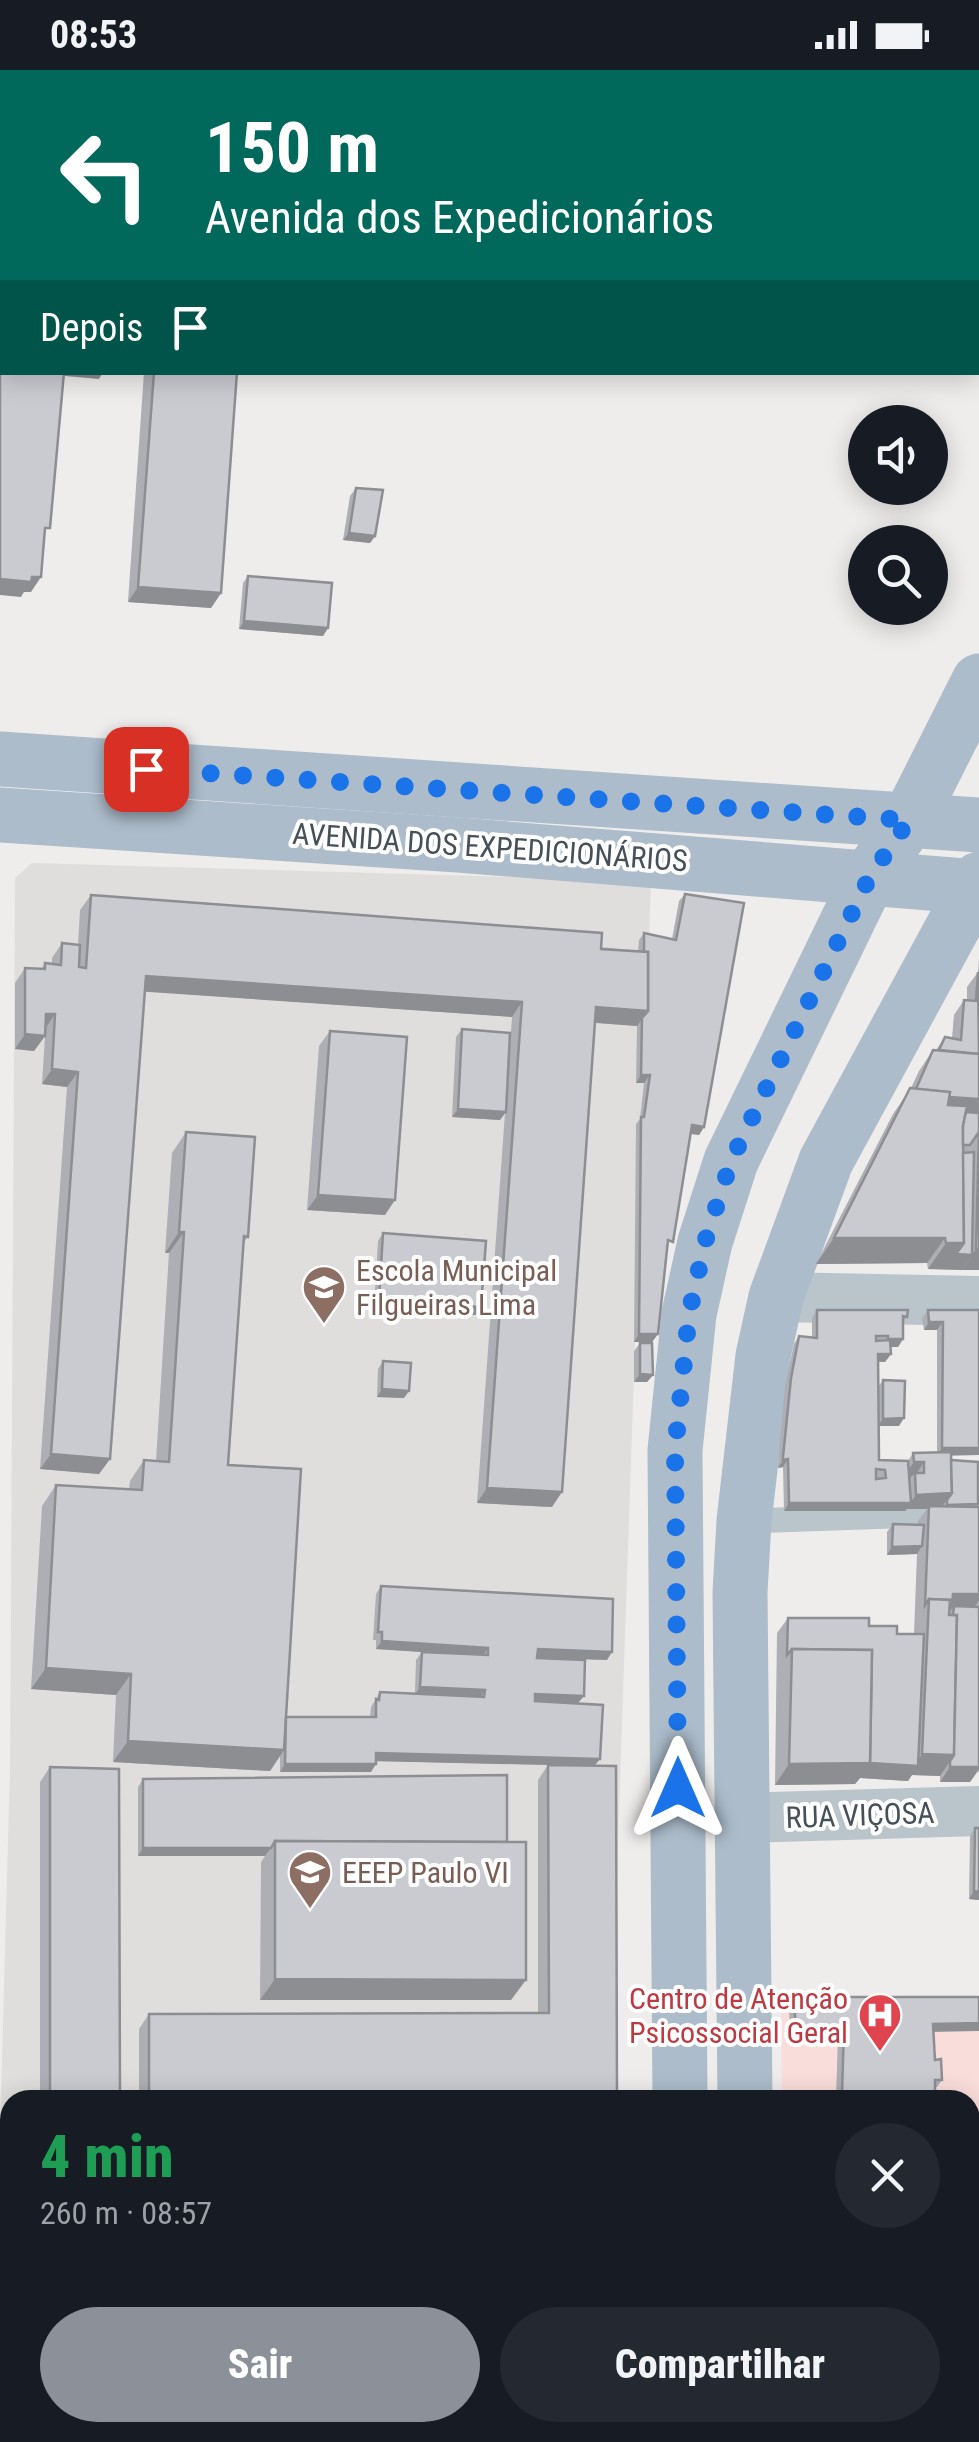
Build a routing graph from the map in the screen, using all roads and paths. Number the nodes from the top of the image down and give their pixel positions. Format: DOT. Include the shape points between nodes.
graph roads {
  1 [pos="979,681"];
  2 [pos="0,759"];
  3 [pos="0,815"];
  4 [pos="909,820"];
  5 [pos="979,825"];
  6 [pos="869,878"];
  7 [pos="978,884"];
  8 [pos="776,1296"];
  9 [pos="979,1301"];
  10 [pos="979,1513"];
  11 [pos="744,1521"];
  12 [pos="979,1811"];
  13 [pos="741,1818"];
  14 [pos="680,2090"];
  15 [pos="745,2090"];
  1 -- 4 [label="main road"];
  2 -- 4 [label="main road, AVENIDA DOS EXPEDICIONÁRIOS"];
  3 -- 6 [label="main road, AVENIDA DOS EXPEDICIONÁRIOS"];
  4 -- 5 [label="main road, AVENIDA DOS EXPEDICIONÁRIOS"];
  4 -- 6 [label="main road"];
  6 -- 7 [label="main road, AVENIDA DOS EXPEDICIONÁRIOS"];
  6 -- 14 [label="main road" via="731,1161 689,1314 675,1450"];
  7 -- 8 [label="main road" via="826,1161"];
  8 -- 9 [label="street"];
  8 -- 11 [label="main road"];
  10 -- 11 [label="lane"];
  11 -- 13 [label="main road"];
  12 -- 13 [label="street, RUA VIÇOSA"];
  13 -- 15 [label="main road"];
}
